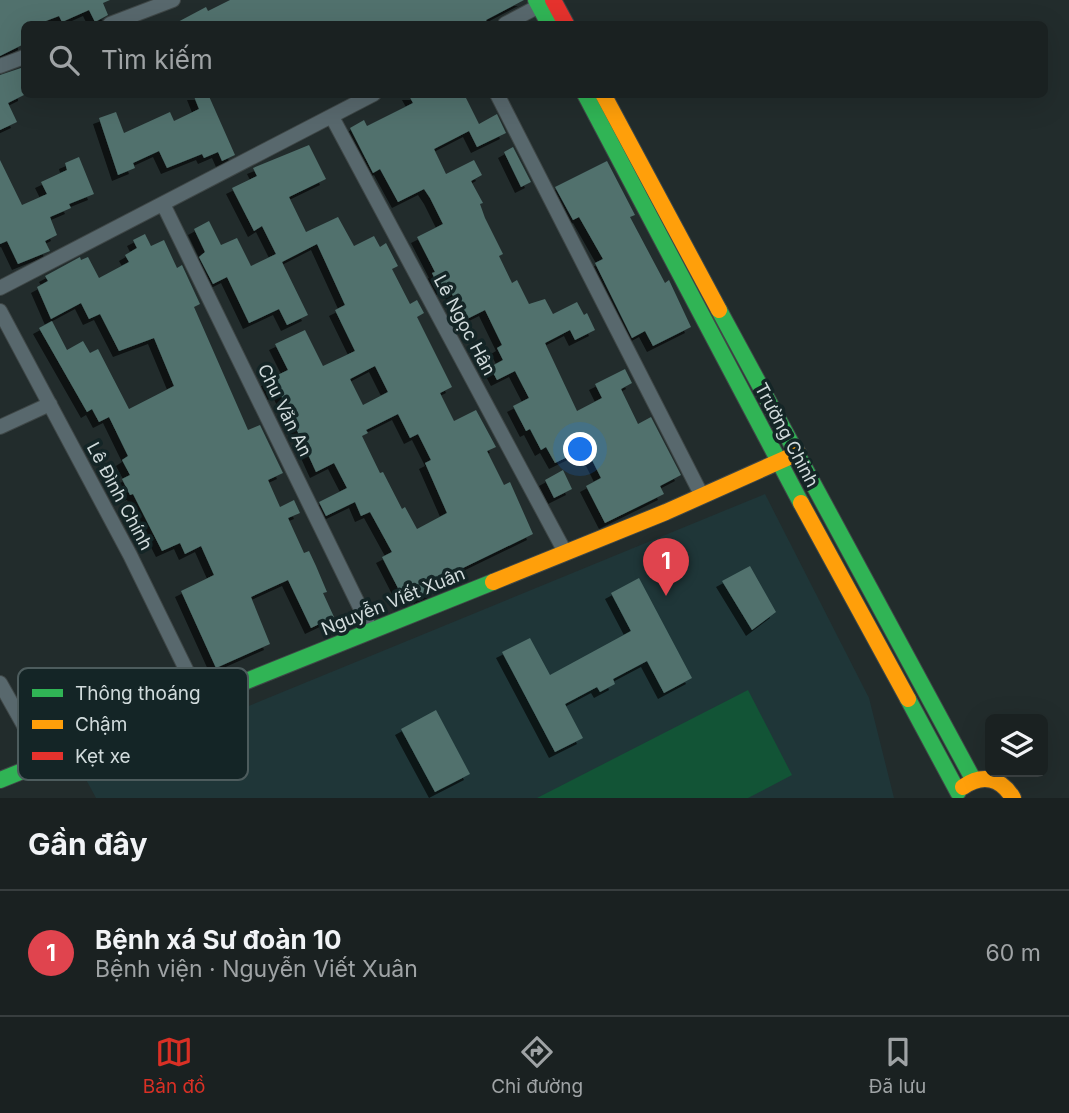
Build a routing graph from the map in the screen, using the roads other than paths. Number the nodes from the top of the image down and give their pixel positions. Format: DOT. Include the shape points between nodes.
graph roads {
  1 [pos="173,0"];
  2 [pos="542,2"];
  3 [pos="152,4"];
  4 [pos="116,21"];
  5 [pos="510,21"];
  6 [pos="547,21"];
  7 [pos="563,21"];
  8 [pos="21,58"];
  9 [pos="0,66"];
  10 [pos="367,98"];
  11 [pos="499,98"];
  12 [pos="587,98"];
  13 [pos="605,98"];
  14 [pos="332,117"];
  15 [pos="164,206"];
  16 [pos="0,288"];
  17 [pos="0,311"];
  18 [pos="50,404"];
  19 [pos="0,427"];
  20 [pos="798,453"];
  21 [pos="779,462"];
  22 [pos="702,496"];
  23 [pos="565,552"];
  24 [pos="371,630"];
  25 [pos="185,668"];
  26 [pos="248,681"];
  27 [pos="0,683"];
  28 [pos="18,715"];
  29 [pos="18,773"];
  30 [pos="973,779"];
  31 [pos="0,780"];
  32 [pos="957,795"];
  33 [pos="1013,798"];
  1 -- 3 [label="street"];
  2 -- 5 [label="street"];
  2 -- 6 [label="street"];
  2 -- 7 [label="street"];
  3 -- 4 [label="street"];
  8 -- 9 [label="street"];
  10 -- 14 [label="street"];
  11 -- 22 [label="street"];
  12 -- 21 [label="street, Trường Chinh"];
  13 -- 20 [label="street, Trường Chinh"];
  14 -- 15 [label="street"];
  14 -- 23 [label="street, Lê Ngọc Hân"];
  15 -- 16 [label="street"];
  15 -- 24 [label="street, Chu Văn An"];
  17 -- 18 [label="street, Lê Đình Chính"];
  18 -- 19 [label="street"];
  18 -- 25 [label="street, Lê Đình Chính"];
  20 -- 21 [label="street, Nguyễn Viết Xuân"];
  20 -- 30 [label="street, Trường Chinh"];
  21 -- 22 [label="street, Nguyễn Viết Xuân"];
  21 -- 32 [label="street, Trường Chinh"];
  22 -- 23 [label="street, Nguyễn Viết Xuân"];
  23 -- 24 [label="street, Nguyễn Viết Xuân"];
  24 -- 26 [label="street, Nguyễn Viết Xuân"];
  27 -- 28 [label="street"];
  29 -- 31 [label="street, Nguyễn Viết Xuân"];
  30 -- 32 [label="street"];
  30 -- 33 [label="street" via="1002,783"];
}
